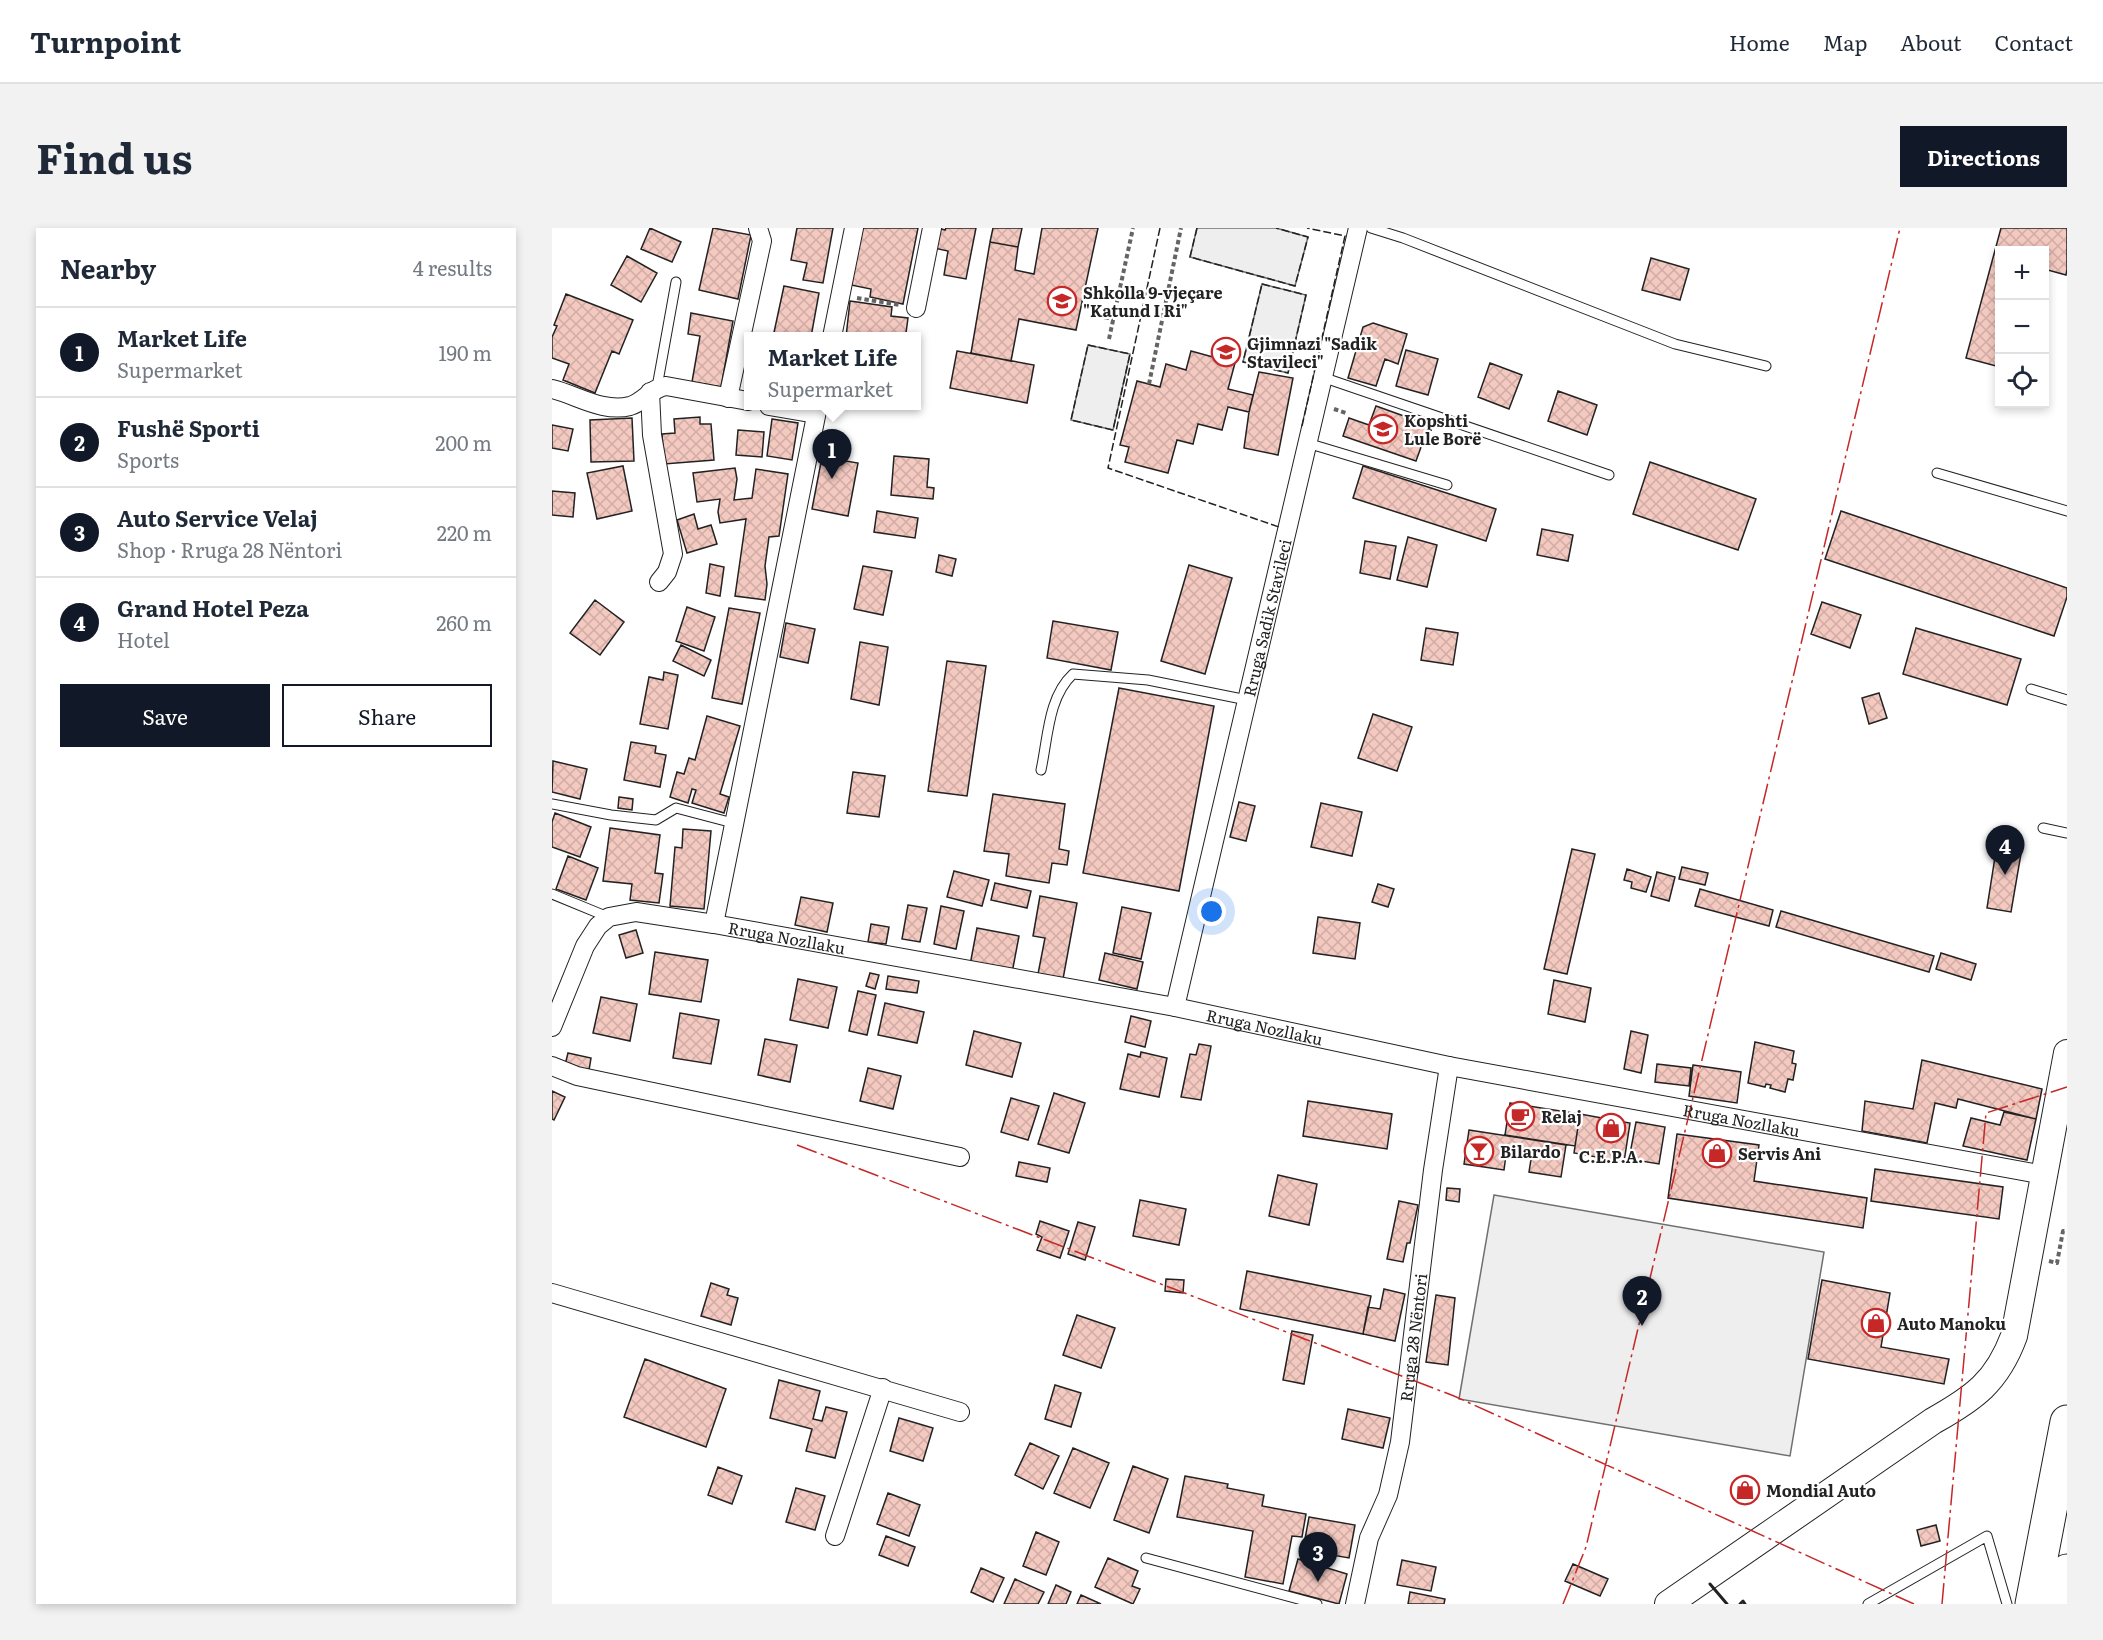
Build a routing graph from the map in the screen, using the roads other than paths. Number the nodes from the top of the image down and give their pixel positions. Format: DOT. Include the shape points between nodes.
graph roads {
  1 [pos="758,228"];
  2 [pos="854,228"];
  3 [pos="932,228"];
  4 [pos="1358,228"];
  5 [pos="1371,228"];
  6 [pos="676,282"];
  7 [pos="916,308"];
  8 [pos="833,332"];
  9 [pos="1766,366"];
  10 [pos="1322,377"];
  11 [pos="552,389"];
  12 [pos="654,389"];
  13 [pos="728,398"];
  14 [pos="744,400"];
  15 [pos="817,410"];
  16 [pos="1307,443"];
  17 [pos="1937,473"];
  18 [pos="1609,475"];
  19 [pos="1447,485"];
  20 [pos="2067,512"];
  21 [pos="659,582"];
  22 [pos="2031,689"];
  23 [pos="1247,700"];
  24 [pos="2067,700"];
  25 [pos="1041,770"];
  26 [pos="552,804"];
  27 [pos="733,823"];
  28 [pos="2043,828"];
  29 [pos="2067,833"];
  30 [pos="552,894"];
  31 [pos="609,917"];
  32 [pos="714,924"];
  33 [pos="1175,1007"];
  34 [pos="552,1027"];
  35 [pos="2067,1053"];
  36 [pos="552,1066"];
  37 [pos="1449,1066"];
  38 [pos="960,1156"];
  39 [pos="2044,1175"];
  40 [pos="552,1293"];
  41 [pos="883,1388"];
  42 [pos="960,1412"];
  43 [pos="2067,1422"];
  44 [pos="835,1536"];
  45 [pos="1146,1558"];
  46 [pos="1317,1604"];
  47 [pos="1355,1604"];
  48 [pos="1668,1604"];
  49 [pos="1868,1604"];
  50 [pos="2007,1604"];
  51 [pos="2032,1604"];
  1 -- 13 [label="street" via="762,241"];
  2 -- 8 [label="street"];
  3 -- 7 [label="street"];
  4 -- 10 [label="street, Rruga Sadik Stavileci"];
  5 -- 9 [label="lane" via="1675,344"];
  6 -- 12 [label="lane"];
  10 -- 16 [label="street, Rruga Sadik Stavileci"];
  10 -- 18 [label="lane"];
  11 -- 12 [label="street" via="615,408 632,406"];
  12 -- 13 [label="street" via="666,386"];
  12 -- 21 [label="street" via="652,435 674,554"];
  13 -- 14 [label="street"];
  15 -- 27 [label="street"];
  16 -- 19 [label="lane"];
  16 -- 23 [label="street, Rruga Sadik Stavileci"];
  17 -- 20 [label="lane"];
  22 -- 24 [label="lane"];
  23 -- 25 [label="lane" via="1148,680 1073,674 1056,698"];
  23 -- 33 [label="street, Rruga Sadik Stavileci"];
  26 -- 27 [label="lane" via="657,820 676,808"];
  27 -- 32 [label="street"];
  28 -- 29 [label="lane"];
  30 -- 31 [label="lane"];
  31 -- 32 [label="street, Rruga Nozllaku" via="636,912"];
  31 -- 34 [label="street" via="585,946"];
  32 -- 33 [label="street, Rruga Nozllaku"];
  33 -- 37 [label="street, Rruga Nozllaku"];
  35 -- 39 [label="main road"];
  36 -- 38 [label="street" via="577,1077"];
  37 -- 39 [label="street, Rruga Nozllaku"];
  37 -- 47 [label="street, Rruga 28 Nëntori" via="1400,1442 1388,1495 1369,1538"];
  39 -- 48 [label="main road" via="2014,1336 1991,1378 1968,1400"];
  40 -- 41 [label="street"];
  41 -- 42 [label="street"];
  41 -- 44 [label="street"];
  43 -- 51 [label="highway"];
  45 -- 46 [label="lane"];
  49 -- 50 [label="lane" via="1987,1536"];
}
